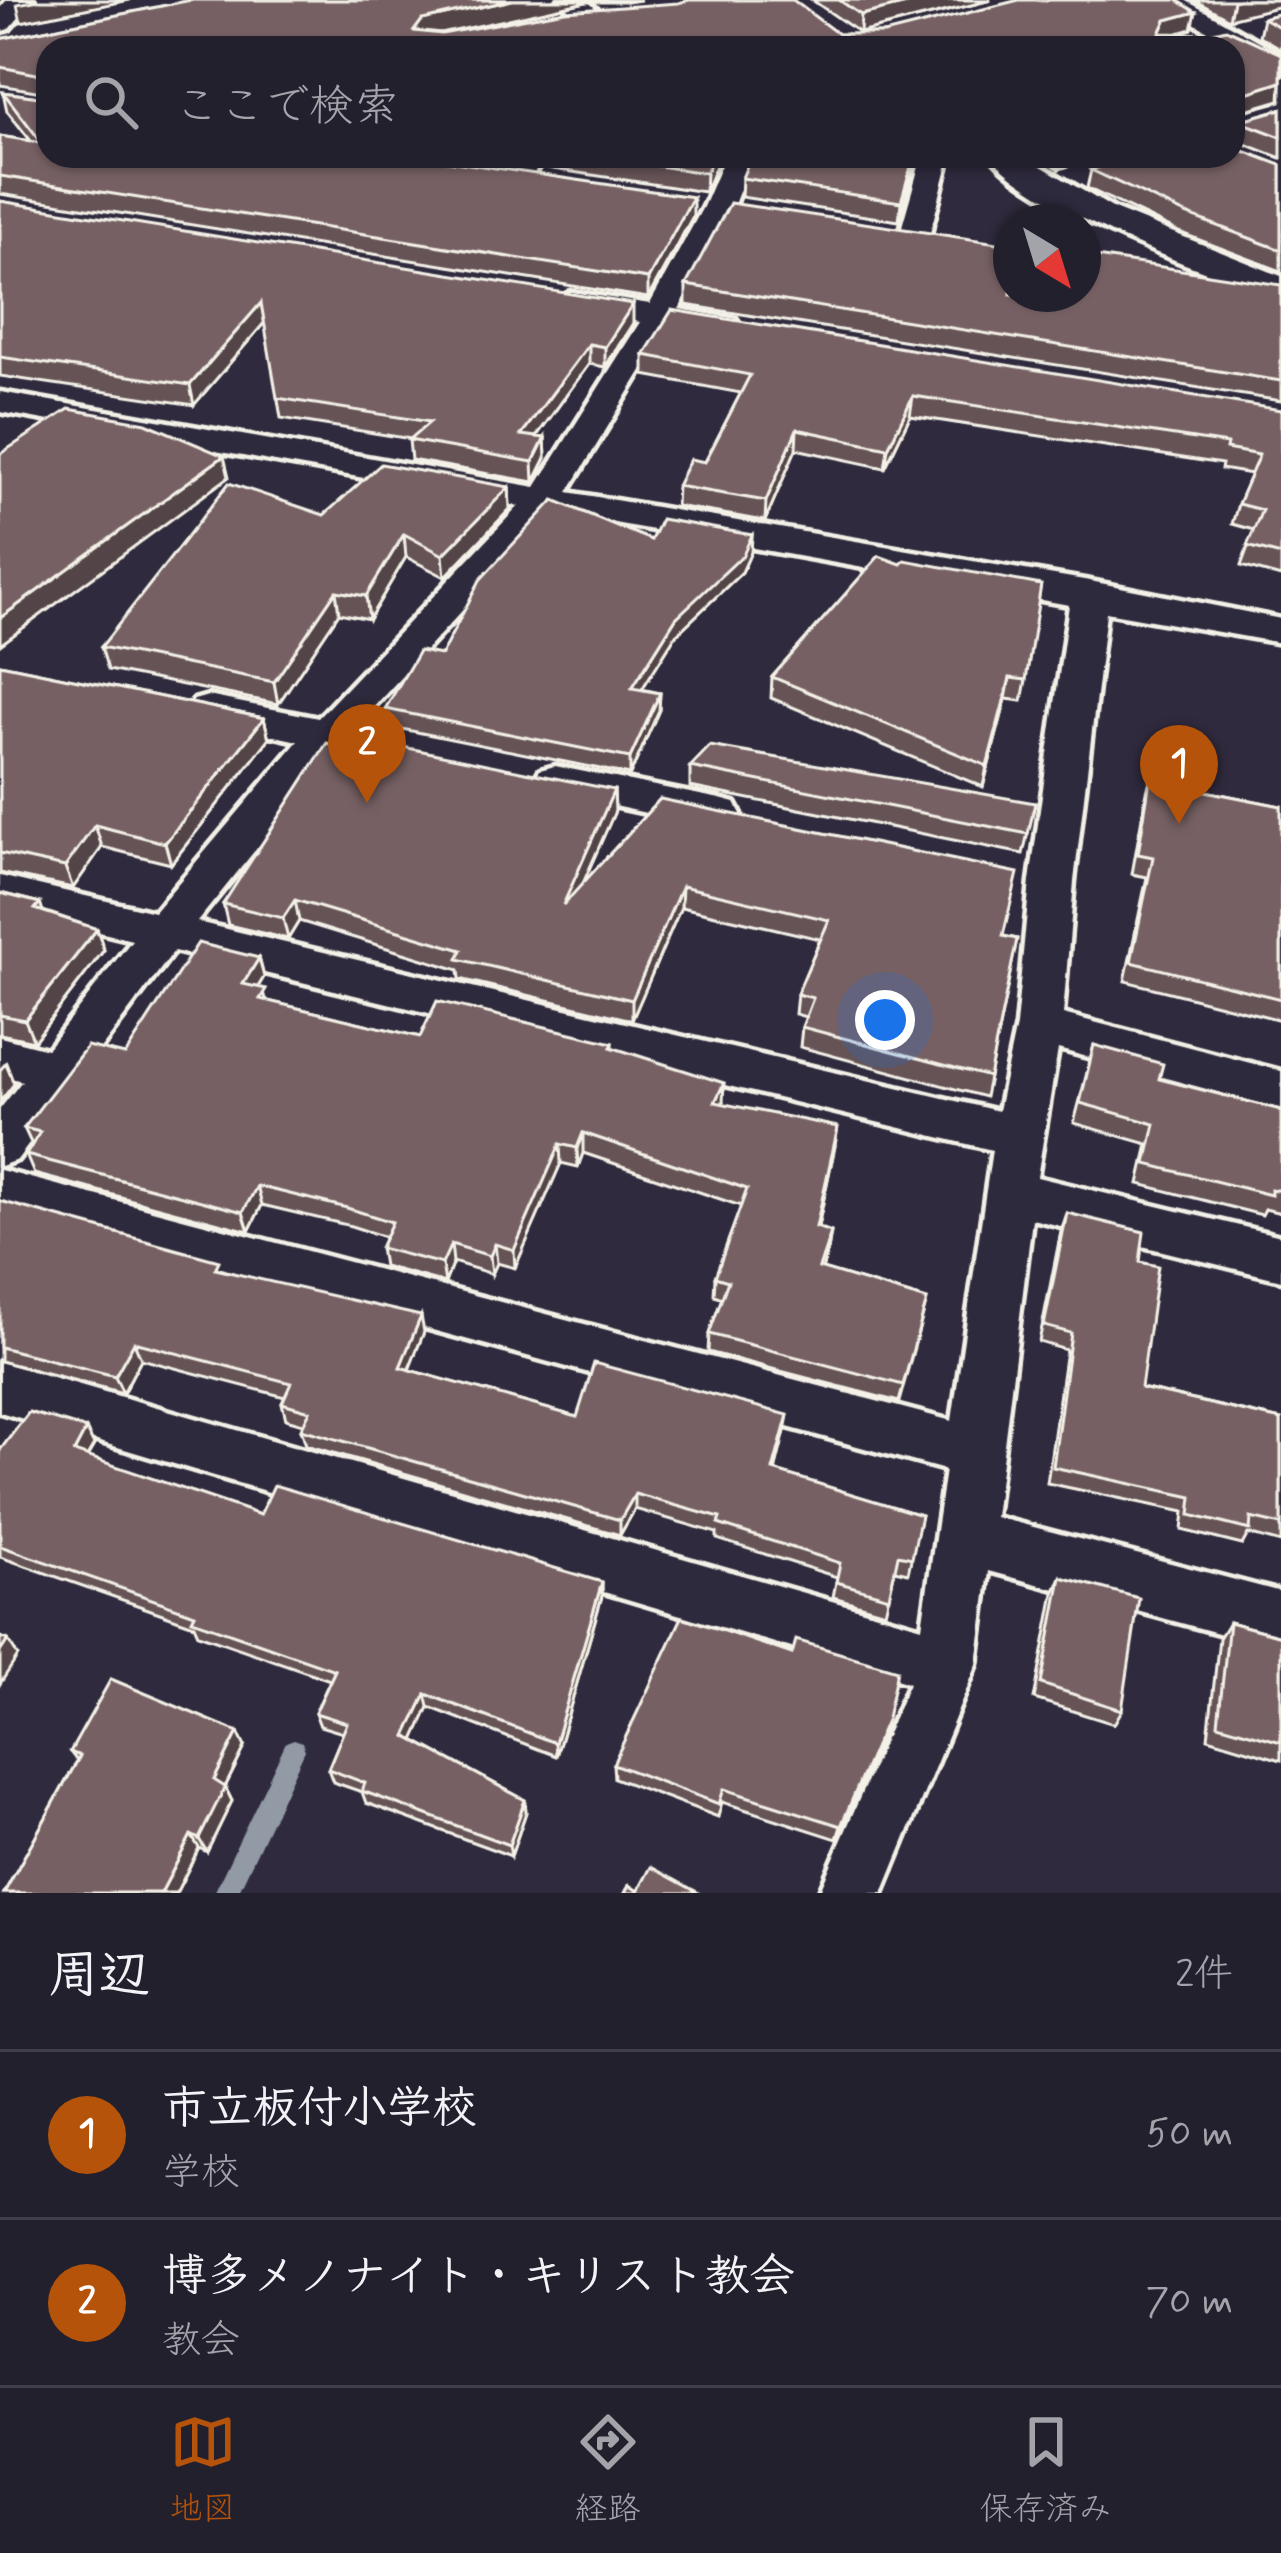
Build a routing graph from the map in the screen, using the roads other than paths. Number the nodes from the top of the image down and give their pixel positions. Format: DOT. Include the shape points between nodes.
graph roads {
  1 [pos="21,0"];
  2 [pos="1167,0"];
  3 [pos="575,11"];
  4 [pos="626,15"];
  5 [pos="1262,22"];
  6 [pos="2,32"];
  7 [pos="1224,33"];
  8 [pos="611,36"];
  9 [pos="1214,36"];
  10 [pos="1229,36"];
  11 [pos="1245,45"];
  12 [pos="1281,65"];
  13 [pos="734,168"];
  14 [pos="931,168"];
  15 [pos="1021,168"];
  16 [pos="1085,175"];
  17 [pos="1047,187"];
  18 [pos="953,243"];
  19 [pos="1149,272"];
  20 [pos="1281,289"];
  21 [pos="542,296"];
  22 [pos="659,316"];
  23 [pos="752,331"];
  24 [pos="0,402"];
  25 [pos="547,498"];
  26 [pos="1090,593"];
  27 [pos="1281,631"];
  28 [pos="164,700"];
  29 [pos="327,734"];
  30 [pos="397,748"];
  31 [pos="514,772"];
  32 [pos="748,819"];
  33 [pos="0,892"];
  34 [pos="165,930"];
  35 [pos="1039,1026"];
  36 [pos="0,1056"];
  37 [pos="57,1071"];
  38 [pos="1281,1090"];
  39 [pos="1018,1136"];
  40 [pos="0,1146"];
  41 [pos="0,1191"];
  42 [pos="1010,1192"];
  43 [pos="1281,1258"];
  44 [pos="0,1387"];
  45 [pos="976,1453"];
  46 [pos="965,1537"];
  47 [pos="1281,1622"];
  48 [pos="947,1664"];
  49 [pos="851,1893"];
  1 -- 6 [label="street"];
  2 -- 7 [label="street"];
  3 -- 4 [label="street"];
  3 -- 8 [label="street"];
  5 -- 7 [label="street"];
  7 -- 9 [label="street"];
  7 -- 10 [label="street"];
  11 -- 12 [label="street"];
  13 -- 22 [label="street"];
  14 -- 18 [label="street" via="903,235"];
  15 -- 17 [label="street"];
  16 -- 17 [label="street"];
  17 -- 20 [label="street"];
  19 -- 20 [label="street"];
  21 -- 22 [label="street"];
  22 -- 23 [label="street"];
  22 -- 25 [label="street"];
  24 -- 25 [label="street"];
  25 -- 26 [label="street"];
  25 -- 29 [label="street"];
  26 -- 27 [label="street"];
  26 -- 35 [label="street" via="1028,876"];
  28 -- 29 [label="street"];
  29 -- 30 [label="street"];
  29 -- 34 [label="street"];
  31 -- 32 [label="street"];
  33 -- 34 [label="street"];
  34 -- 37 [label="street"];
  34 -- 39 [label="street"];
  35 -- 38 [label="street"];
  35 -- 39 [label="street"];
  36 -- 37 [label="street"];
  37 -- 40 [label="street"];
  39 -- 42 [label="street"];
  41 -- 45 [label="street"];
  42 -- 43 [label="street"];
  42 -- 45 [label="street"];
  44 -- 48 [label="street"];
  45 -- 46 [label="street"];
  46 -- 47 [label="street"];
  46 -- 48 [label="street"];
  48 -- 49 [label="street"];
}
